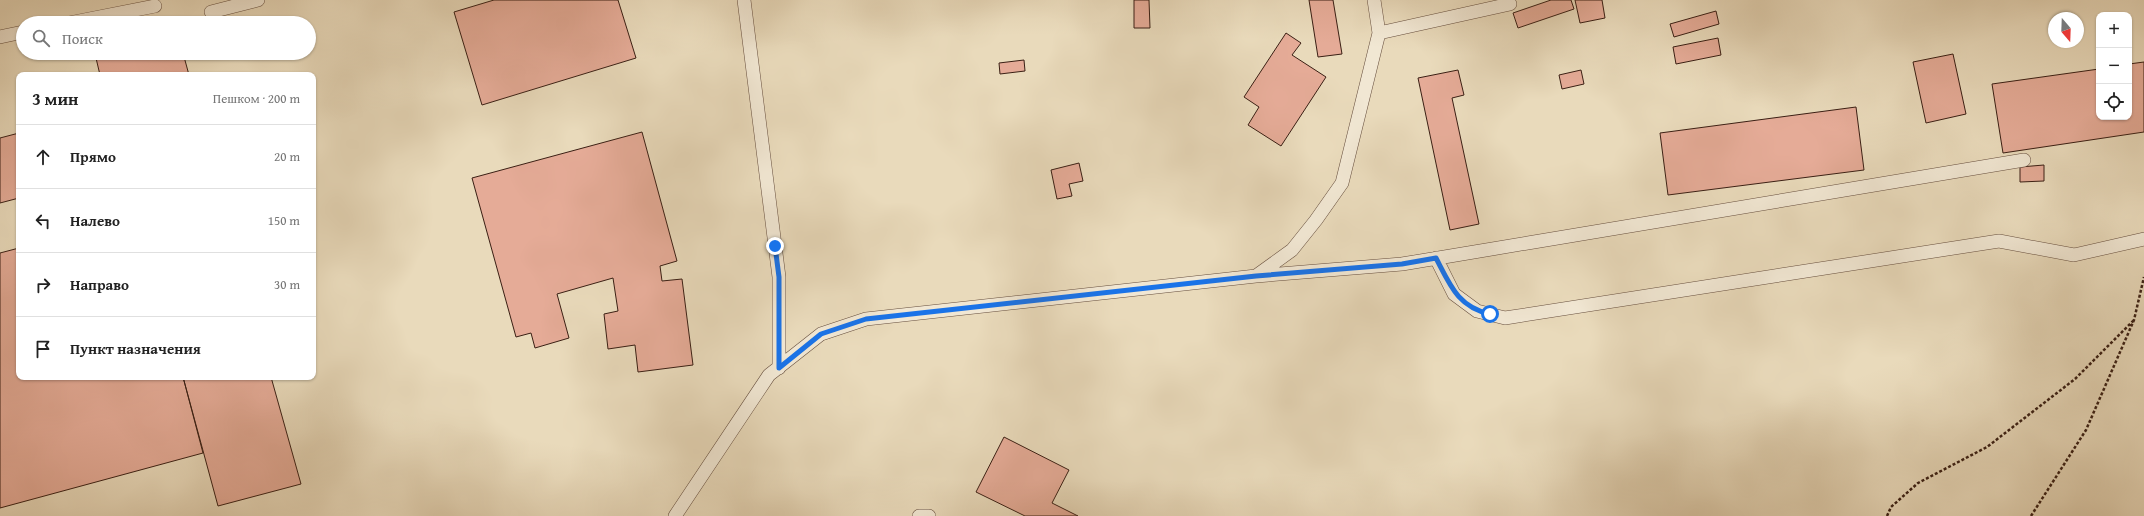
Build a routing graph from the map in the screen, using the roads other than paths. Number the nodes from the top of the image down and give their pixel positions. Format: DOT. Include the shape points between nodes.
graph roads {
  1 [pos="258,0"];
  2 [pos="744,0"];
  3 [pos="1374,0"];
  4 [pos="1510,4"];
  5 [pos="154,6"];
  6 [pos="211,12"];
  7 [pos="104,16"];
  8 [pos="1379,33"];
  9 [pos="16,34"];
  10 [pos="0,37"];
  11 [pos="2024,160"];
  12 [pos="2144,239"];
  13 [pos="1436,258"];
  14 [pos="1256,276"];
  15 [pos="779,368"];
  16 [pos="675,516"];
  17 [pos="919,516"];
  18 [pos="929,516"];
  1 -- 6 [label="lane"];
  2 -- 15 [label="lane" via="779,277"];
  3 -- 8 [label="lane"];
  4 -- 8 [label="lane"];
  5 -- 7 [label="lane"];
  8 -- 14 [label="lane" via="1342,183 1292,250"];
  9 -- 10 [label="lane"];
  11 -- 13 [label="lane"];
  12 -- 13 [label="lane" via="2074,256 1999,241 1504,318 1477,311 1454,294"];
  13 -- 14 [label="lane" via="1402,264"];
  14 -- 15 [label="lane" via="866,319 821,334"];
  15 -- 16 [label="lane" via="769,375"];
  17 -- 18 [label="lane"];
}
